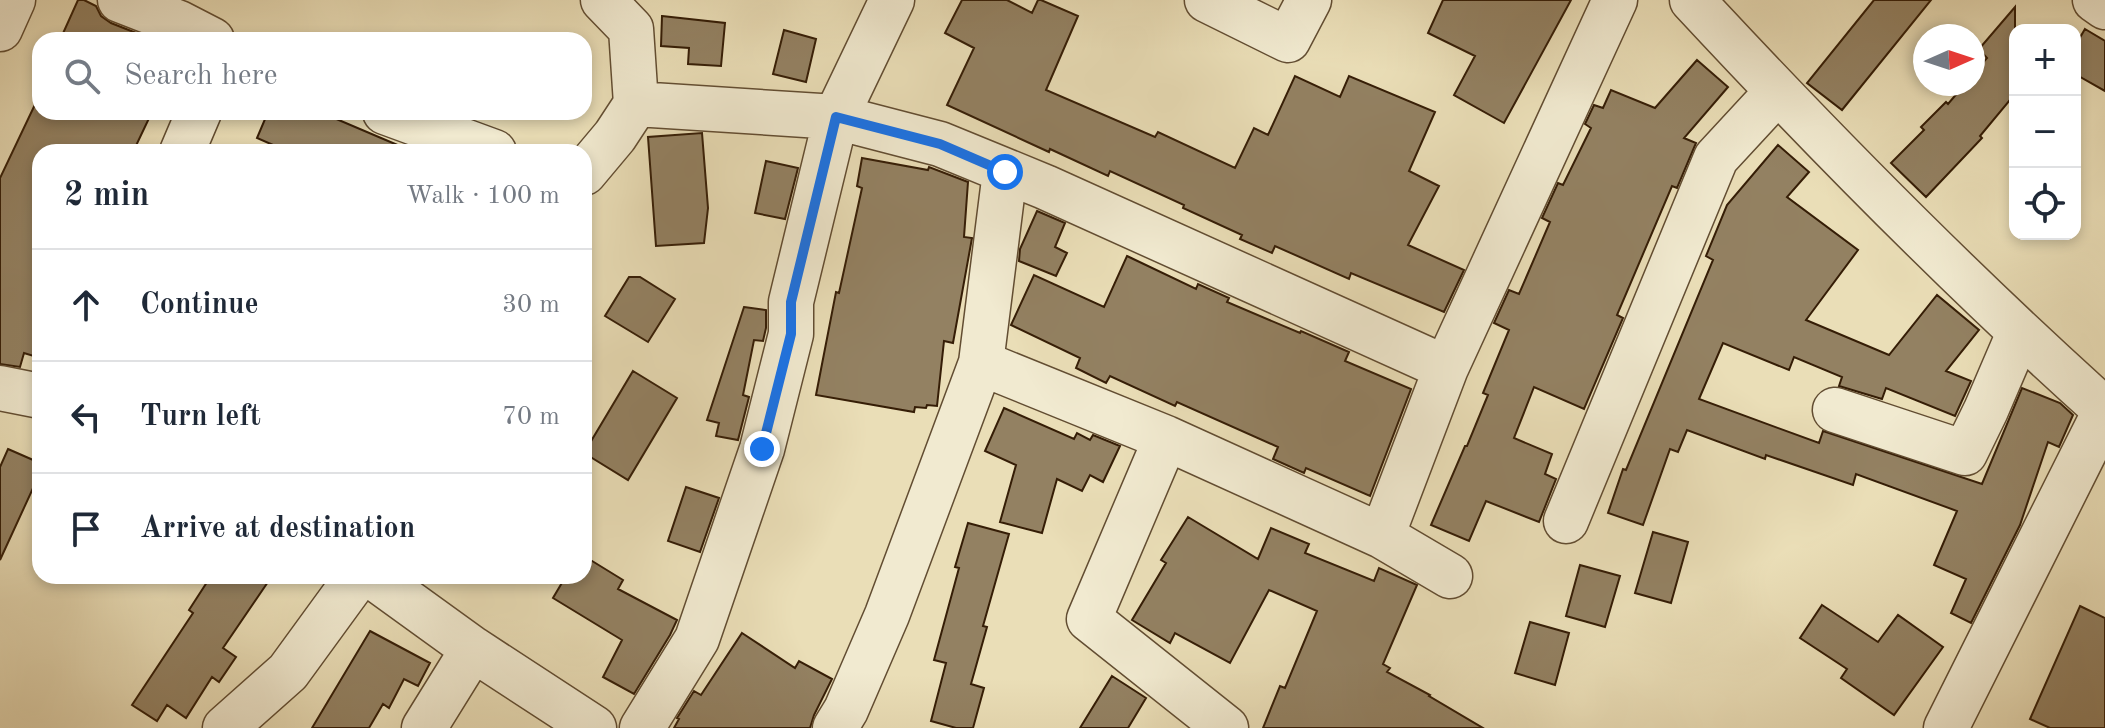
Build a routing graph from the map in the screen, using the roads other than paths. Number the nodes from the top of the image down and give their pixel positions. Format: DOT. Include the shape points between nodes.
graph roads {
  1 [pos="13,0"];
  2 [pos="120,0"];
  3 [pos="603,0"];
  4 [pos="892,0"];
  5 [pos="1207,0"];
  6 [pos="1309,0"];
  7 [pos="1615,0"];
  8 [pos="1692,0"];
  9 [pos="2095,0"];
  10 [pos="2105,7"];
  11 [pos="0,29"];
  12 [pos="196,32"];
  13 [pos="1777,92"];
  14 [pos="636,104"];
  15 [pos="836,117"];
  16 [pos="196,120"];
  17 [pos="396,120"];
  18 [pos="422,140"];
  19 [pos="185,144"];
  20 [pos="446,144"];
  21 [pos="592,163"];
  22 [pos="1005,172"];
  23 [pos="2019,333"];
  24 [pos="981,363"];
  25 [pos="1446,368"];
  26 [pos="0,388"];
  27 [pos="32,394"];
  28 [pos="1835,410"];
  29 [pos="2105,411"];
  30 [pos="1166,438"];
  31 [pos="1566,521"];
  32 [pos="1382,536"];
  33 [pos="1450,576"];
  34 [pos="352,584"];
  35 [pos="383,584"];
  36 [pos="473,649"];
  37 [pos="225,728"];
  38 [pos="424,728"];
  39 [pos="594,728"];
  40 [pos="642,728"];
  41 [pos="835,728"];
  42 [pos="1226,728"];
  43 [pos="1946,728"];
  1 -- 11 [label="street"];
  2 -- 12 [label="street"];
  3 -- 14 [label="street" via="631,29"];
  4 -- 15 [label="street"];
  5 -- 6 [label="street" via="1288,40"];
  7 -- 25 [label="street"];
  8 -- 13 [label="street"];
  9 -- 10 [label="street"];
  13 -- 23 [label="street"];
  13 -- 31 [label="street" via="1716,158"];
  14 -- 15 [label="street"];
  14 -- 21 [label="street"];
  15 -- 22 [label="street" via="940,144"];
  15 -- 40 [label="street" via="762,449 697,639"];
  16 -- 19 [label="street"];
  17 -- 18 [label="street"];
  18 -- 20 [label="street"];
  22 -- 24 [label="street"];
  22 -- 25 [label="street"];
  23 -- 28 [label="street" via="1965,453"];
  23 -- 29 [label="street"];
  24 -- 30 [label="street"];
  24 -- 41 [label="street" via="887,615"];
  25 -- 32 [label="street"];
  26 -- 27 [label="street"];
  29 -- 43 [label="street"];
  30 -- 32 [label="street"];
  30 -- 42 [label="street" via="1089,619"];
  32 -- 33 [label="street"];
  34 -- 37 [label="street" via="288,672"];
  35 -- 36 [label="street"];
  36 -- 38 [label="street"];
  36 -- 39 [label="street"];
}
